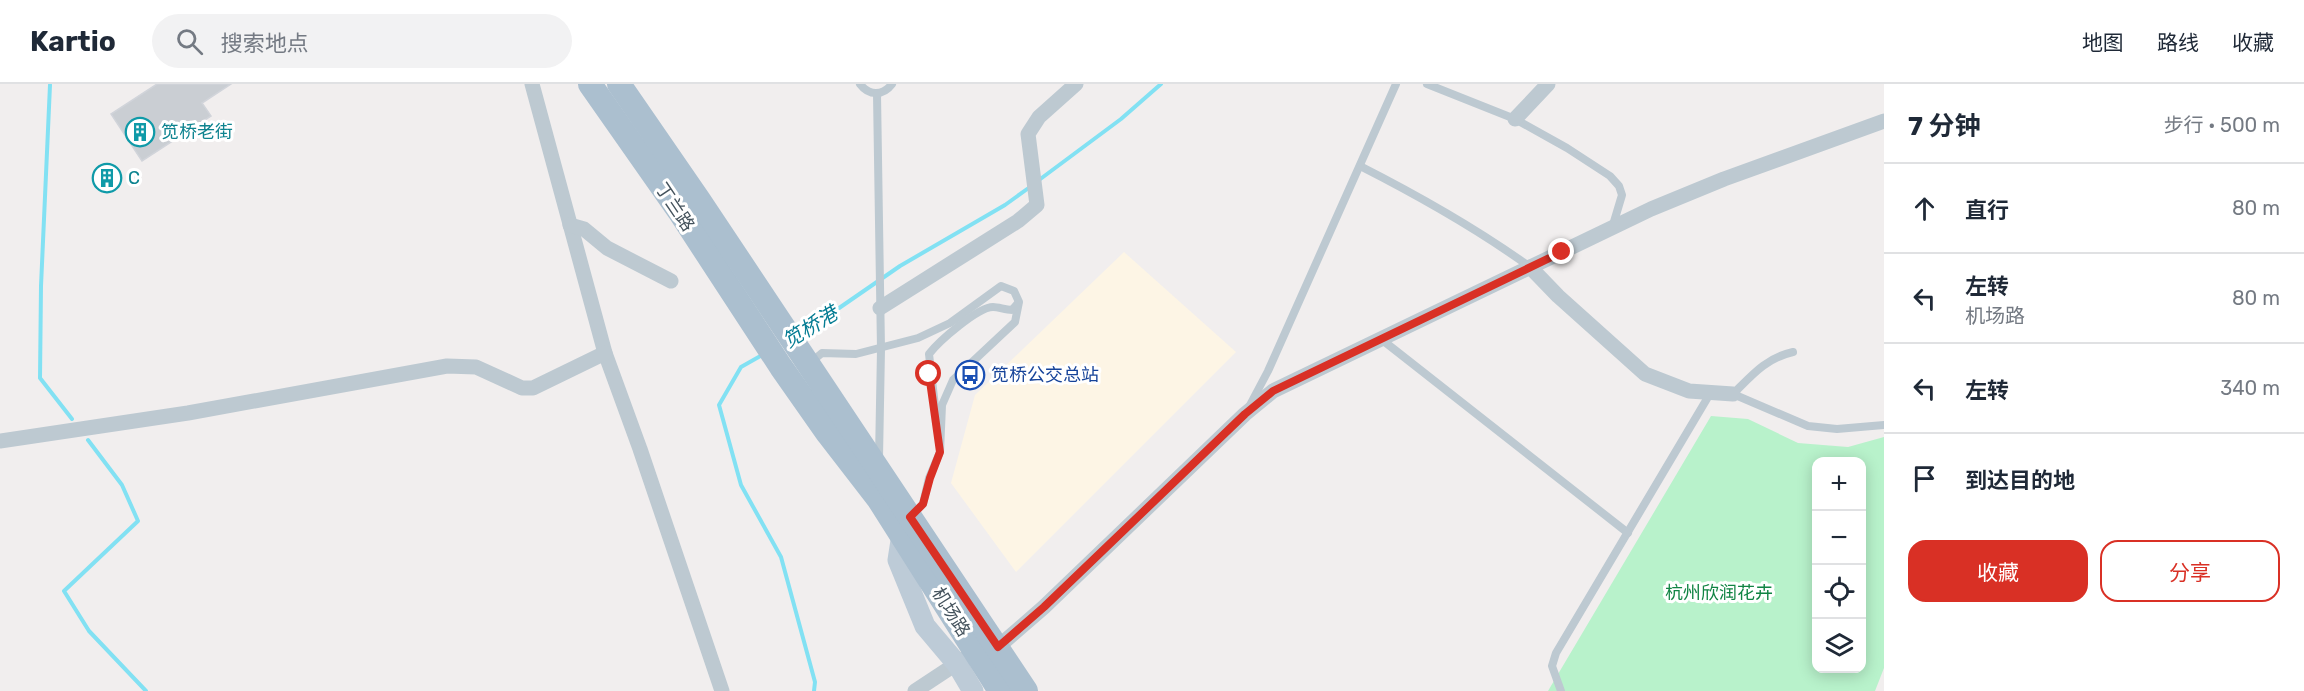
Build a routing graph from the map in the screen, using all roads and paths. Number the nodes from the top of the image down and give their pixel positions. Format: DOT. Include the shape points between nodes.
graph roads {
  1 [pos="532,84"];
  2 [pos="590,84"];
  3 [pos="619,84"];
  4 [pos="860,84"];
  5 [pos="892,84"];
  6 [pos="1076,84"];
  7 [pos="1396,84"];
  8 [pos="1427,84"];
  9 [pos="1548,84"];
  10 [pos="877,94"];
  11 [pos="1515,119"];
  12 [pos="1884,122"];
  13 [pos="1360,166"];
  14 [pos="570,225"];
  15 [pos="1613,227"];
  16 [pos="1530,267"];
  17 [pos="671,281"];
  18 [pos="1019,302"];
  19 [pos="880,303"];
  20 [pos="1381,339"];
  21 [pos="881,349"];
  22 [pos="1793,352"];
  23 [pos="605,353"];
  24 [pos="804,358"];
  25 [pos="1711,392"];
  26 [pos="1733,394"];
  27 [pos="1245,414"];
  28 [pos="1884,425"];
  29 [pos="0,441"];
  30 [pos="940,452"];
  31 [pos="873,479"];
  32 [pos="906,526"];
  33 [pos="1628,533"];
  34 [pos="977,654"];
  35 [pos="722,691"];
  36 [pos="915,691"];
  37 [pos="973,691"];
  38 [pos="1000,691"];
  39 [pos="1026,691"];
  40 [pos="1561,691"];
  1 -- 14 [label="street"];
  2 -- 31 [label="main road, 丁兰路" via="781,367"];
  3 -- 24 [label="main road, 丁兰路"];
  4 -- 10 [label="lane"];
  5 -- 10 [label="lane"];
  6 -- 19 [label="street" via="1039,117 1028,134 1037,205 1018,221"];
  7 -- 13 [label="lane"];
  8 -- 11 [label="lane"];
  9 -- 11 [label="street"];
  10 -- 19 [label="lane"];
  11 -- 15 [label="lane" via="1610,176 1622,195"];
  12 -- 15 [label="street" via="1724,179"];
  13 -- 16 [label="lane" via="1422,197"];
  13 -- 27 [label="lane"];
  14 -- 17 [label="street" via="584,229 608,248"];
  14 -- 23 [label="street"];
  15 -- 16 [label="street"];
  16 -- 20 [label="street"];
  16 -- 25 [label="street" via="1645,374 1689,391"];
  18 -- 21 [label="lane" via="1014,291 1001,286 950,323"];
  18 -- 30 [label="lane" via="1015,322 953,380 942,405"];
  18 -- 30 [label="lane" via="1012,310 983,309 938,342 929,354"];
  19 -- 21 [label="lane"];
  20 -- 27 [label="street" via="1273,391"];
  20 -- 33 [label="lane"];
  21 -- 24 [label="lane"];
  21 -- 31 [label="lane"];
  22 -- 26 [label="lane" via="1762,365"];
  23 -- 29 [label="street" via="533,388 522,388 476,367 447,366 188,413"];
  23 -- 35 [label="street"];
  24 -- 31 [label="main road"];
  25 -- 26 [label="street"];
  25 -- 33 [label="lane"];
  26 -- 28 [label="lane" via="1808,426 1837,429"];
  27 -- 34 [label="street" via="1044,607"];
  30 -- 32 [label="lane" via="923,504"];
  31 -- 32 [label="main road, 机场路"];
  32 -- 34 [label="main road, 机场路"];
  32 -- 34 [label="main road, 机场路" via="898,560 925,626"];
  33 -- 40 [label="lane" via="1556,653 1552,666"];
  34 -- 36 [label="street"];
  34 -- 37 [label="main road, 机场路"];
  34 -- 38 [label="main road, 机场路"];
  34 -- 39 [label="main road, 机场路"];
}
